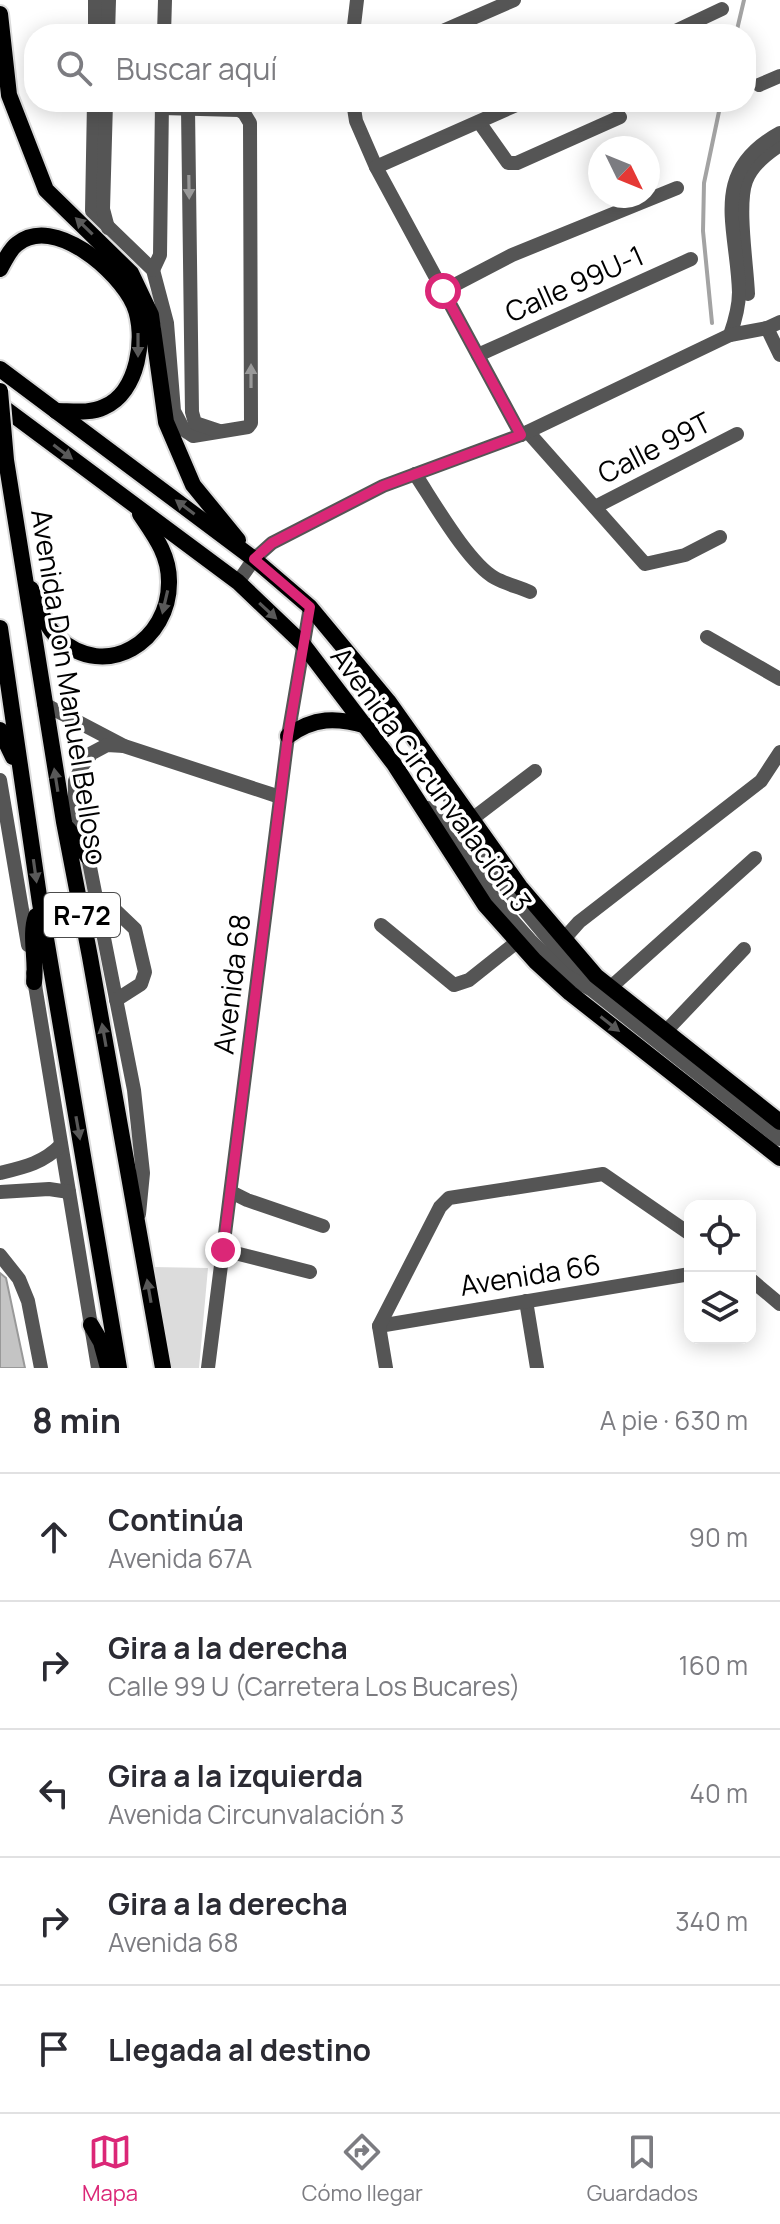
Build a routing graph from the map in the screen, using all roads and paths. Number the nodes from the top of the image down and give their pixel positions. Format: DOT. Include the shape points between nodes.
graph roads {
  1 [pos="2,0"];
  2 [pos="95,0"];
  3 [pos="109,0"];
  4 [pos="165,0"];
  5 [pos="357,0"];
  6 [pos="514,0"];
  7 [pos="722,9"];
  8 [pos="0,14"];
  9 [pos="95,24"];
  10 [pos="108,24"];
  11 [pos="164,24"];
  12 [pos="354,24"];
  13 [pos="459,24"];
  14 [pos="690,24"];
  15 [pos="780,76"];
  16 [pos="759,85"];
  17 [pos="94,112"];
  18 [pos="106,112"];
  19 [pos="162,112"];
  20 [pos="188,112"];
  21 [pos="241,112"];
  22 [pos="355,112"];
  23 [pos="501,112"];
  24 [pos="620,117"];
  25 [pos="479,122"];
  26 [pos="780,133"];
  27 [pos="780,145"];
  28 [pos="751,161"];
  29 [pos="376,167"];
  30 [pos="677,188"];
  31 [pos="108,228"];
  32 [pos="691,259"];
  33 [pos="0,269"];
  34 [pos="153,270"];
  35 [pos="443,291"];
  36 [pos="774,325"];
  37 [pos="730,335"];
  38 [pos="478,355"];
  39 [pos="780,355"];
  40 [pos="0,369"];
  41 [pos="0,391"];
  42 [pos="0,405"];
  43 [pos="56,411"];
  44 [pos="223,433"];
  45 [pos="525,434"];
  46 [pos="737,434"];
  47 [pos="415,474"];
  48 [pos="135,506"];
  49 [pos="595,507"];
  50 [pos="720,537"];
  51 [pos="254,559"];
  52 [pos="24,575"];
  53 [pos="238,582"];
  54 [pos="530,592"];
  55 [pos="310,607"];
  56 [pos="0,628"];
  57 [pos="707,637"];
  58 [pos="302,643"];
  59 [pos="780,679"];
  60 [pos="44,704"];
  61 [pos="367,726"];
  62 [pos="0,730"];
  63 [pos="288,736"];
  64 [pos="124,746"];
  65 [pos="780,752"];
  66 [pos="437,770"];
  67 [pos="535,771"];
  68 [pos="21,772"];
  69 [pos="0,780"];
  70 [pos="413,794"];
  71 [pos="280,797"];
  72 [pos="472,819"];
  73 [pos="70,831"];
  74 [pos="88,857"];
  75 [pos="755,858"];
  76 [pos="40,903"];
  77 [pos="97,904"];
  78 [pos="381,925"];
  79 [pos="563,940"];
  80 [pos="518,941"];
  81 [pos="744,949"];
  82 [pos="34,982"];
  83 [pos="611,987"];
  84 [pos="592,990"];
  85 [pos="116,1000"];
  86 [pos="666,1031"];
  87 [pos="780,1122"];
  88 [pos="780,1139"];
  89 [pos="61,1145"];
  90 [pos="780,1158"];
  91 [pos="0,1173"];
  92 [pos="0,1192"];
  93 [pos="69,1192"];
  94 [pos="231,1192"];
  95 [pos="137,1224"];
  96 [pos="323,1226"];
  97 [pos="684,1230"];
  98 [pos="223,1250"];
  99 [pos="0,1255"];
  100 [pos="310,1272"];
  101 [pos="684,1275"];
  102 [pos="756,1284"];
  103 [pos="526,1301"];
  104 [pos="780,1304"];
  105 [pos="91,1325"];
  106 [pos="379,1326"];
  107 [pos="41,1368"];
  108 [pos="98,1368"];
  109 [pos="108,1368"];
  110 [pos="119,1368"];
  111 [pos="163,1368"];
  112 [pos="208,1368"];
  113 [pos="386,1368"];
  114 [pos="537,1368"];
  1 -- 8 [label="main road"];
  2 -- 9 [label="street"];
  3 -- 10 [label="street"];
  4 -- 11 [label="street"];
  5 -- 12 [label="street"];
  6 -- 13 [label="street"];
  7 -- 14 [label="street"];
  51 -- 8 [label="main road, one-way" via="193,485 166,422 151,315 131,273 46,190 9,95"];
  15 -- 16 [label="street"];
  17 -- 31 [label="street" via="92,211"];
  18 -- 31 [label="street" via="103,209"];
  19 -- 34 [label="street" via="160,255"];
  20 -- 44 [label="street, one-way" via="192,412 195,423"];
  44 -- 21 [label="street, one-way" via="248,427 251,419 250,123"];
  22 -- 29 [label="street"];
  23 -- 25 [label="street"];
  24 -- 25 [label="street" via="517,163 501,156"];
  25 -- 29 [label="street"];
  26 -- 28 [label="street" via="764,142"];
  27 -- 28 [label="street"];
  28 -- 37 [label="street" via="743,199 747,309"];
  29 -- 35 [label="street"];
  30 -- 35 [label="street" via="512,255"];
  31 -- 34 [label="street"];
  32 -- 38 [label="street, Calle 99U-1"];
  33 -- 43 [label="main road, one-way" via="17,244 39,236 69,241 107,267 134,305 141,350 129,386 106,407"];
  34 -- 44 [label="street" via="167,323 179,424 193,436"];
  35 -- 38 [label="street"];
  36 -- 37 [label="street"];
  36 -- 39 [label="street"];
  37 -- 45 [label="street"];
  38 -- 45 [label="street"];
  40 -- 43 [label="main road, Avenida Circunvalación 3"];
  41 -- 52 [label="main road, Avenida Don Manuel Belloso / R-72, bridge"];
  42 -- 48 [label="main road, Avenida Circunvalación 3, one-way"];
  51 -- 43 [label="main road, Avenida Circunvalación 3, one-way"];
  45 -- 47 [label="street"];
  45 -- 49 [label="street"];
  46 -- 49 [label="street, Calle 99T"];
  47 -- 51 [label="street" via="272,543"];
  47 -- 54 [label="street" via="480,565"];
  48 -- 52 [label="main road, one-way" via="164,552 169,581 166,608 154,632 138,647 98,656 58,638"];
  48 -- 53 [label="main road, Avenida Circunvalación 3"];
  49 -- 50 [label="street" via="645,564 685,555"];
  51 -- 53 [label="street"];
  51 -- 55 [label="main road, Avenida Circunvalación 3"];
  52 -- 60 [label="main road, Avenida Don Manuel Belloso / R-72"];
  53 -- 58 [label="main road, Avenida Circunvalación 3, one-way"];
  55 -- 58 [label="street, Avenida 68"];
  55 -- 66 [label="main road, Avenida Circunvalación 3"];
  56 -- 68 [label="main road, R-72"];
  57 -- 59 [label="street"];
  58 -- 61 [label="main road, Avenida Circunvalación 3"];
  58 -- 63 [label="street, Avenida 68"];
  60 -- 64 [label="street"];
  73 -- 60 [label="main road, Avenida Don Manuel Belloso / R-72, one-way"];
  61 -- 63 [label="main road" via="350,721 305,723"];
  61 -- 70 [label="main road, Avenida Circunvalación 3"];
  62 -- 68 [label="main road, R-72"];
  63 -- 71 [label="street, Avenida 68"];
  64 -- 71 [label="street"];
  64 -- 73 [label="street" via="107,745 82,766 75,781"];
  65 -- 79 [label="street" via="761,781 579,922"];
  66 -- 72 [label="main road, Avenida Circunvalación 3"];
  66 -- 84 [label="street" via="457,818"];
  67 -- 72 [label="street"];
  68 -- 76 [label="main road, R-72, one-way"];
  69 -- 82 [label="street, R-72"];
  70 -- 80 [label="main road, Avenida Circunvalación 3" via="485,905"];
  70 -- 84 [label="street" via="447,827 522,931 564,974"];
  71 -- 94 [label="street, Avenida 68"];
  72 -- 79 [label="main road, Avenida Circunvalación 3"];
  73 -- 74 [label="main road"];
  95 -- 73 [label="main road, Avenida Don Manuel Belloso / R-72, one-way"];
  74 -- 77 [label="street"];
  75 -- 83 [label="street"];
  76 -- 82 [label="main road" via="33,923"];
  76 -- 110 [label="main road, R-72, one-way"];
  77 -- 85 [label="street"];
  77 -- 85 [label="street" via="113,908 135,929 145,972 141,984"];
  78 -- 80 [label="street" via="454,985 469,980"];
  79 -- 83 [label="main road, Avenida Circunvalación 3"];
  80 -- 90 [label="main road, Avenida Circunvalación 3, one-way" via="570,993"];
  81 -- 86 [label="street"];
  82 -- 89 [label="street, R-72"];
  83 -- 86 [label="main road, Avenida Circunvalación 3"];
  84 -- 88 [label="street"];
  85 -- 95 [label="street" via="143,1173"];
  86 -- 87 [label="main road, Avenida Circunvalación 3"];
  89 -- 91 [label="street" via="35,1165"];
  89 -- 93 [label="street, R-72"];
  92 -- 93 [label="street"];
  93 -- 105 [label="street, R-72"];
  94 -- 96 [label="street"];
  94 -- 98 [label="street, Avenida 68"];
  111 -- 95 [label="main road, Avenida Don Manuel Belloso / R-72, one-way"];
  97 -- 106 [label="street" via="603,1174 449,1198"];
  98 -- 100 [label="street"];
  98 -- 112 [label="street, Avenida 68"];
  99 -- 107 [label="street" via="28,1301"];
  101 -- 103 [label="street, Avenida 66"];
  102 -- 104 [label="street"];
  103 -- 106 [label="street, Avenida 66"];
  103 -- 114 [label="street"];
  105 -- 108 [label="street, R-72"];
  105 -- 109 [label="main road"];
  106 -- 113 [label="street"];
}
